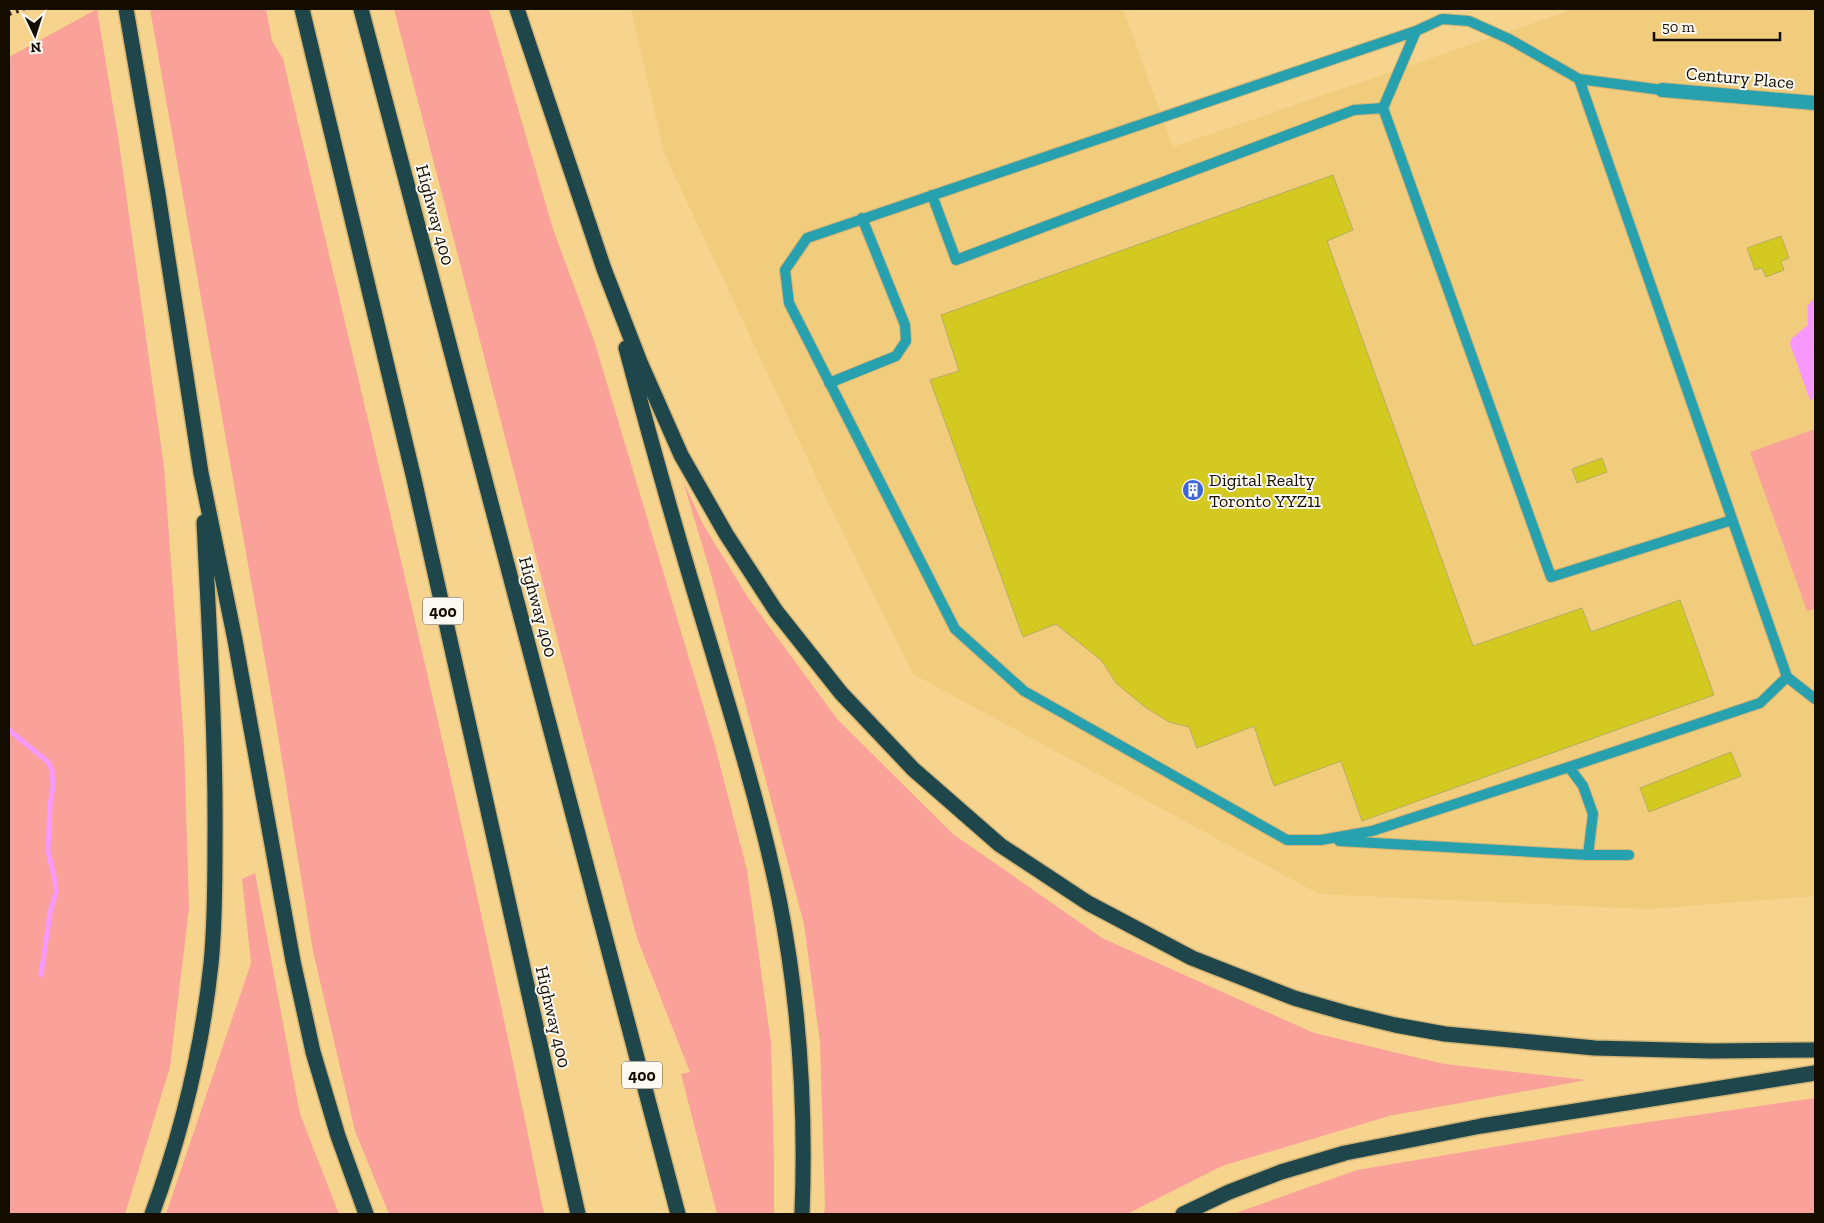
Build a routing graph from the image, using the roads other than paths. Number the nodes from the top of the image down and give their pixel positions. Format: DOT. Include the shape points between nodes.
graph roads {
  1 [pos="126,9"];
  2 [pos="302,9"];
  3 [pos="361,9"];
  4 [pos="517,9"];
  5 [pos="1416,31"];
  6 [pos="1579,79"];
  7 [pos="1662,90"];
  8 [pos="1815,103"];
  9 [pos="1383,108"];
  10 [pos="932,195"];
  11 [pos="862,218"];
  12 [pos="604,269"];
  13 [pos="830,383"];
  14 [pos="201,473"];
  15 [pos="1732,520"];
  16 [pos="1788,677"];
  17 [pos="1815,699"];
  18 [pos="1570,767"];
  19 [pos="1321,840"];
  20 [pos="1629,855"];
  21 [pos="1588,856"];
  22 [pos="1815,1050"];
  23 [pos="1815,1073"];
  24 [pos="152,1214"];
  25 [pos="366,1214"];
  26 [pos="578,1214"];
  27 [pos="678,1214"];
  28 [pos="802,1214"];
  29 [pos="1183,1214"];
  1 -- 14 [label="highway"];
  2 -- 26 [label="highway, Highway 400 / 400" via="414,479"];
  3 -- 27 [label="highway, Highway 400 / 400"];
  4 -- 12 [label="highway"];
  5 -- 6 [label="lane" via="1442,19 1469,21"];
  5 -- 9 [label="lane"];
  5 -- 10 [label="lane"];
  6 -- 7 [label="lane"];
  6 -- 15 [label="lane"];
  7 -- 8 [label="street, Century Place"];
  9 -- 10 [label="lane" via="1354,110 956,260"];
  9 -- 15 [label="lane" via="1551,577"];
  10 -- 11 [label="lane"];
  11 -- 13 [label="lane" via="807,238 785,270 789,303"];
  11 -- 13 [label="lane" via="905,324 906,341 896,356"];
  12 -- 22 [label="highway" via="640,362 682,455 726,534 776,611 841,692 914,769 1000,845 1088,903 1192,958 1241,978 1302,1000 1395,1025 1445,1034 1595,1048"];
  12 -- 28 [label="highway" via="662,482 752,789 779,899 795,1003 804,1172"];
  13 -- 19 [label="lane" via="955,629 1024,691 1287,840"];
  14 -- 24 [label="highway" via="216,789 211,963 192,1078"];
  14 -- 25 [label="highway" via="313,1052"];
  15 -- 16 [label="lane"];
  16 -- 17 [label="lane"];
  16 -- 18 [label="lane" via="1760,703"];
  18 -- 19 [label="lane" via="1372,831"];
  18 -- 21 [label="lane" via="1583,786 1593,814"];
  19 -- 21 [label="lane"];
  20 -- 21 [label="lane"];
  23 -- 29 [label="highway" via="1481,1126 1345,1153 1281,1172"];
}
